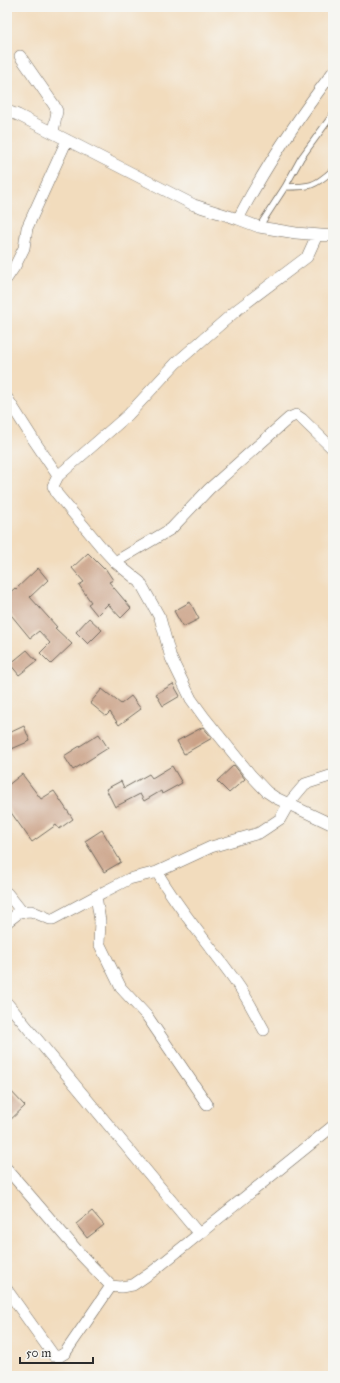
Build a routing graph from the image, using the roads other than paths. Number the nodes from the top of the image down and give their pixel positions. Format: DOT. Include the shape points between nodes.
graph roads {
  1 [pos="20,56"];
  2 [pos="333,72"];
  3 [pos="7,111"];
  4 [pos="333,114"];
  5 [pos="53,132"];
  6 [pos="67,140"];
  7 [pos="333,170"];
  8 [pos="285,187"];
  9 [pos="238,219"];
  10 [pos="259,227"];
  11 [pos="317,235"];
  12 [pos="333,236"];
  13 [pos="7,278"];
  14 [pos="7,398"];
  15 [pos="333,449"];
  16 [pos="58,476"];
  17 [pos="115,562"];
  18 [pos="333,775"];
  19 [pos="289,803"];
  20 [pos="333,825"];
  21 [pos="157,872"];
  22 [pos="7,893"];
  23 [pos="96,896"];
  24 [pos="18,912"];
  25 [pos="7,922"];
  26 [pos="7,1003"];
  27 [pos="264,1030"];
  28 [pos="207,1104"];
  29 [pos="333,1126"];
  30 [pos="7,1169"];
  31 [pos="199,1234"];
  32 [pos="111,1286"];
  33 [pos="7,1290"];
  1 -- 5 [label="street" via="57,111"];
  2 -- 9 [label="street" via="281,146 252,191"];
  3 -- 5 [label="street"];
  4 -- 8 [label="lane" via="301,158"];
  5 -- 6 [label="street"];
  6 -- 9 [label="street" via="194,204"];
  6 -- 13 [label="street" via="27,228 24,248"];
  7 -- 8 [label="lane" via="307,187"];
  8 -- 10 [label="lane"];
  9 -- 10 [label="street"];
  10 -- 11 [label="street"];
  11 -- 12 [label="street"];
  11 -- 16 [label="street" via="307,256 238,309 182,358 128,416"];
  14 -- 16 [label="street"];
  15 -- 17 [label="street" via="302,419 296,415 289,418 209,489 171,529"];
  16 -- 17 [label="street" via="53,486 57,494"];
  17 -- 19 [label="street" via="140,582 160,618 171,658 191,699 267,792"];
  18 -- 19 [label="street" via="305,784"];
  19 -- 20 [label="street"];
  19 -- 21 [label="street" via="280,819 259,833 211,847"];
  21 -- 23 [label="street" via="129,879"];
  21 -- 27 [label="street" via="192,925 238,984"];
  22 -- 24 [label="street" via="19,908"];
  23 -- 24 [label="street" via="53,919 31,911"];
  23 -- 28 [label="street" via="100,921 99,943 121,988 147,1016"];
  24 -- 25 [label="street"];
  26 -- 31 [label="street"];
  29 -- 31 [label="street"];
  30 -- 32 [label="street"];
  31 -- 32 [label="street" via="133,1285"];
  32 -- 33 [label="street" via="65,1353 60,1356 54,1356"];
}
